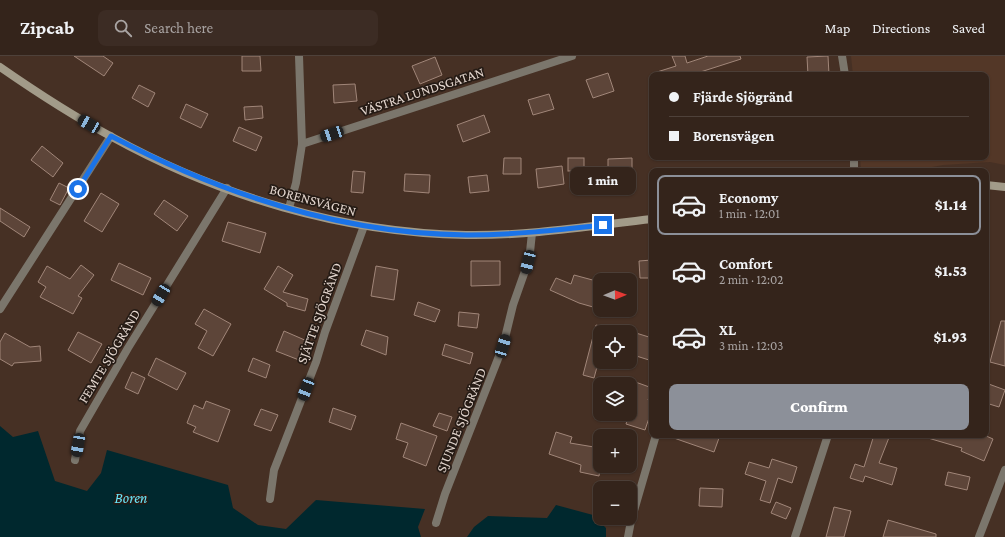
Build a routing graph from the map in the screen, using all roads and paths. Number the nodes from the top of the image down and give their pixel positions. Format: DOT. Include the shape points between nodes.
graph roads {
  1 [pos="299,56"];
  2 [pos="572,56"];
  3 [pos="842,56"];
  4 [pos="0,67"];
  5 [pos="845,72"];
  6 [pos="111,136"];
  7 [pos="302,144"];
  8 [pos="989,185"];
  9 [pos="1005,187"];
  10 [pos="227,188"];
  11 [pos="289,208"];
  12 [pos="649,220"];
  13 [pos="364,226"];
  14 [pos="532,233"];
  15 [pos="0,309"];
  16 [pos="655,438"];
  17 [pos="827,438"];
  18 [pos="75,460"];
  19 [pos="1005,470"];
  20 [pos="270,499"];
  21 [pos="436,523"];
  22 [pos="628,537"];
  23 [pos="796,537"];
  24 [pos="979,537"];
  1 -- 7 [label="street"];
  2 -- 7 [label="street, VÄSTRA LUNDSGATAN"];
  3 -- 5 [label="street"];
  4 -- 6 [label="street, BORENSVÄGEN"];
  6 -- 10 [label="street, BORENSVÄGEN" via="177,169"];
  6 -- 15 [label="street"];
  7 -- 11 [label="street"];
  8 -- 9 [label="street"];
  10 -- 11 [label="street, BORENSVÄGEN"];
  10 -- 18 [label="street, FEMTE SJÖGRÄND" via="80,431"];
  11 -- 13 [label="street, BORENSVÄGEN"];
  12 -- 14 [label="street, BORENSVÄGEN"];
  13 -- 14 [label="street, BORENSVÄGEN" via="466,235"];
  13 -- 20 [label="street, SJÄTTE SJÖGRÄND" via="316,362 274,470"];
  14 -- 21 [label="street, SJUNDE SJÖGRÄND" via="529,258 513,305 503,346"];
  16 -- 22 [label="street"];
  17 -- 23 [label="street"];
  19 -- 24 [label="street"];
}
